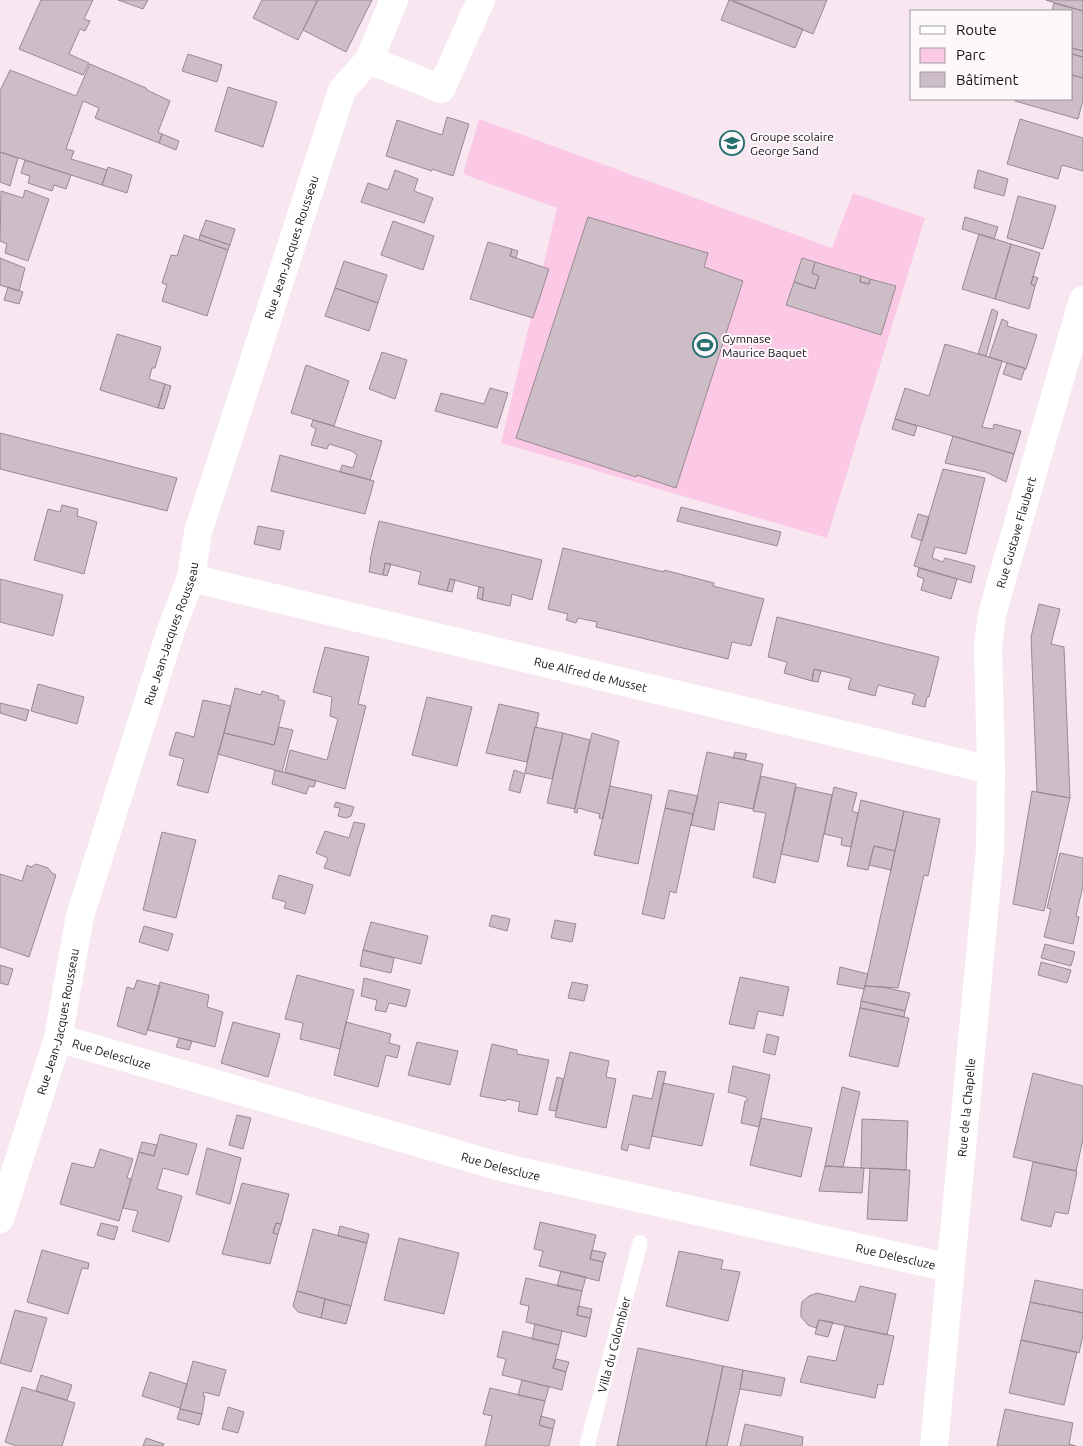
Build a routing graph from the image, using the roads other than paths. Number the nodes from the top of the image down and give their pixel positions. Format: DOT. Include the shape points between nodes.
graph roads {
  1 [pos="394,0"];
  2 [pos="481,0"];
  3 [pos="368,60"];
  4 [pos="1083,300"];
  5 [pos="191,578"];
  6 [pos="991,770"];
  7 [pos="58,1038"];
  8 [pos="0,1219"];
  9 [pos="640,1243"];
  10 [pos="950,1268"];
  11 [pos="587,1446"];
  12 [pos="934,1446"];
  1 -- 3 [label="street, Rue Jean-Jacques Rousseau"];
  2 -- 3 [label="street" via="441,89"];
  3 -- 5 [label="street, Rue Jean-Jacques Rousseau" via="342,90 198,532"];
  4 -- 6 [label="street, Rue Gustave Flaubert" via="992,615 987,673"];
  5 -- 6 [label="street, Rue Alfred de Musset"];
  5 -- 7 [label="street, Rue Jean-Jacques Rousseau" via="170,630 80,916"];
  6 -- 10 [label="street, Rue de la Chapelle" via="990,849"];
  7 -- 8 [label="street, Rue Jean-Jacques Rousseau"];
  7 -- 10 [label="street, Rue Delescluze" via="505,1168"];
  9 -- 11 [label="lane, Villa du Colombier"];
  10 -- 12 [label="street, Rue de la Chapelle"];
}
